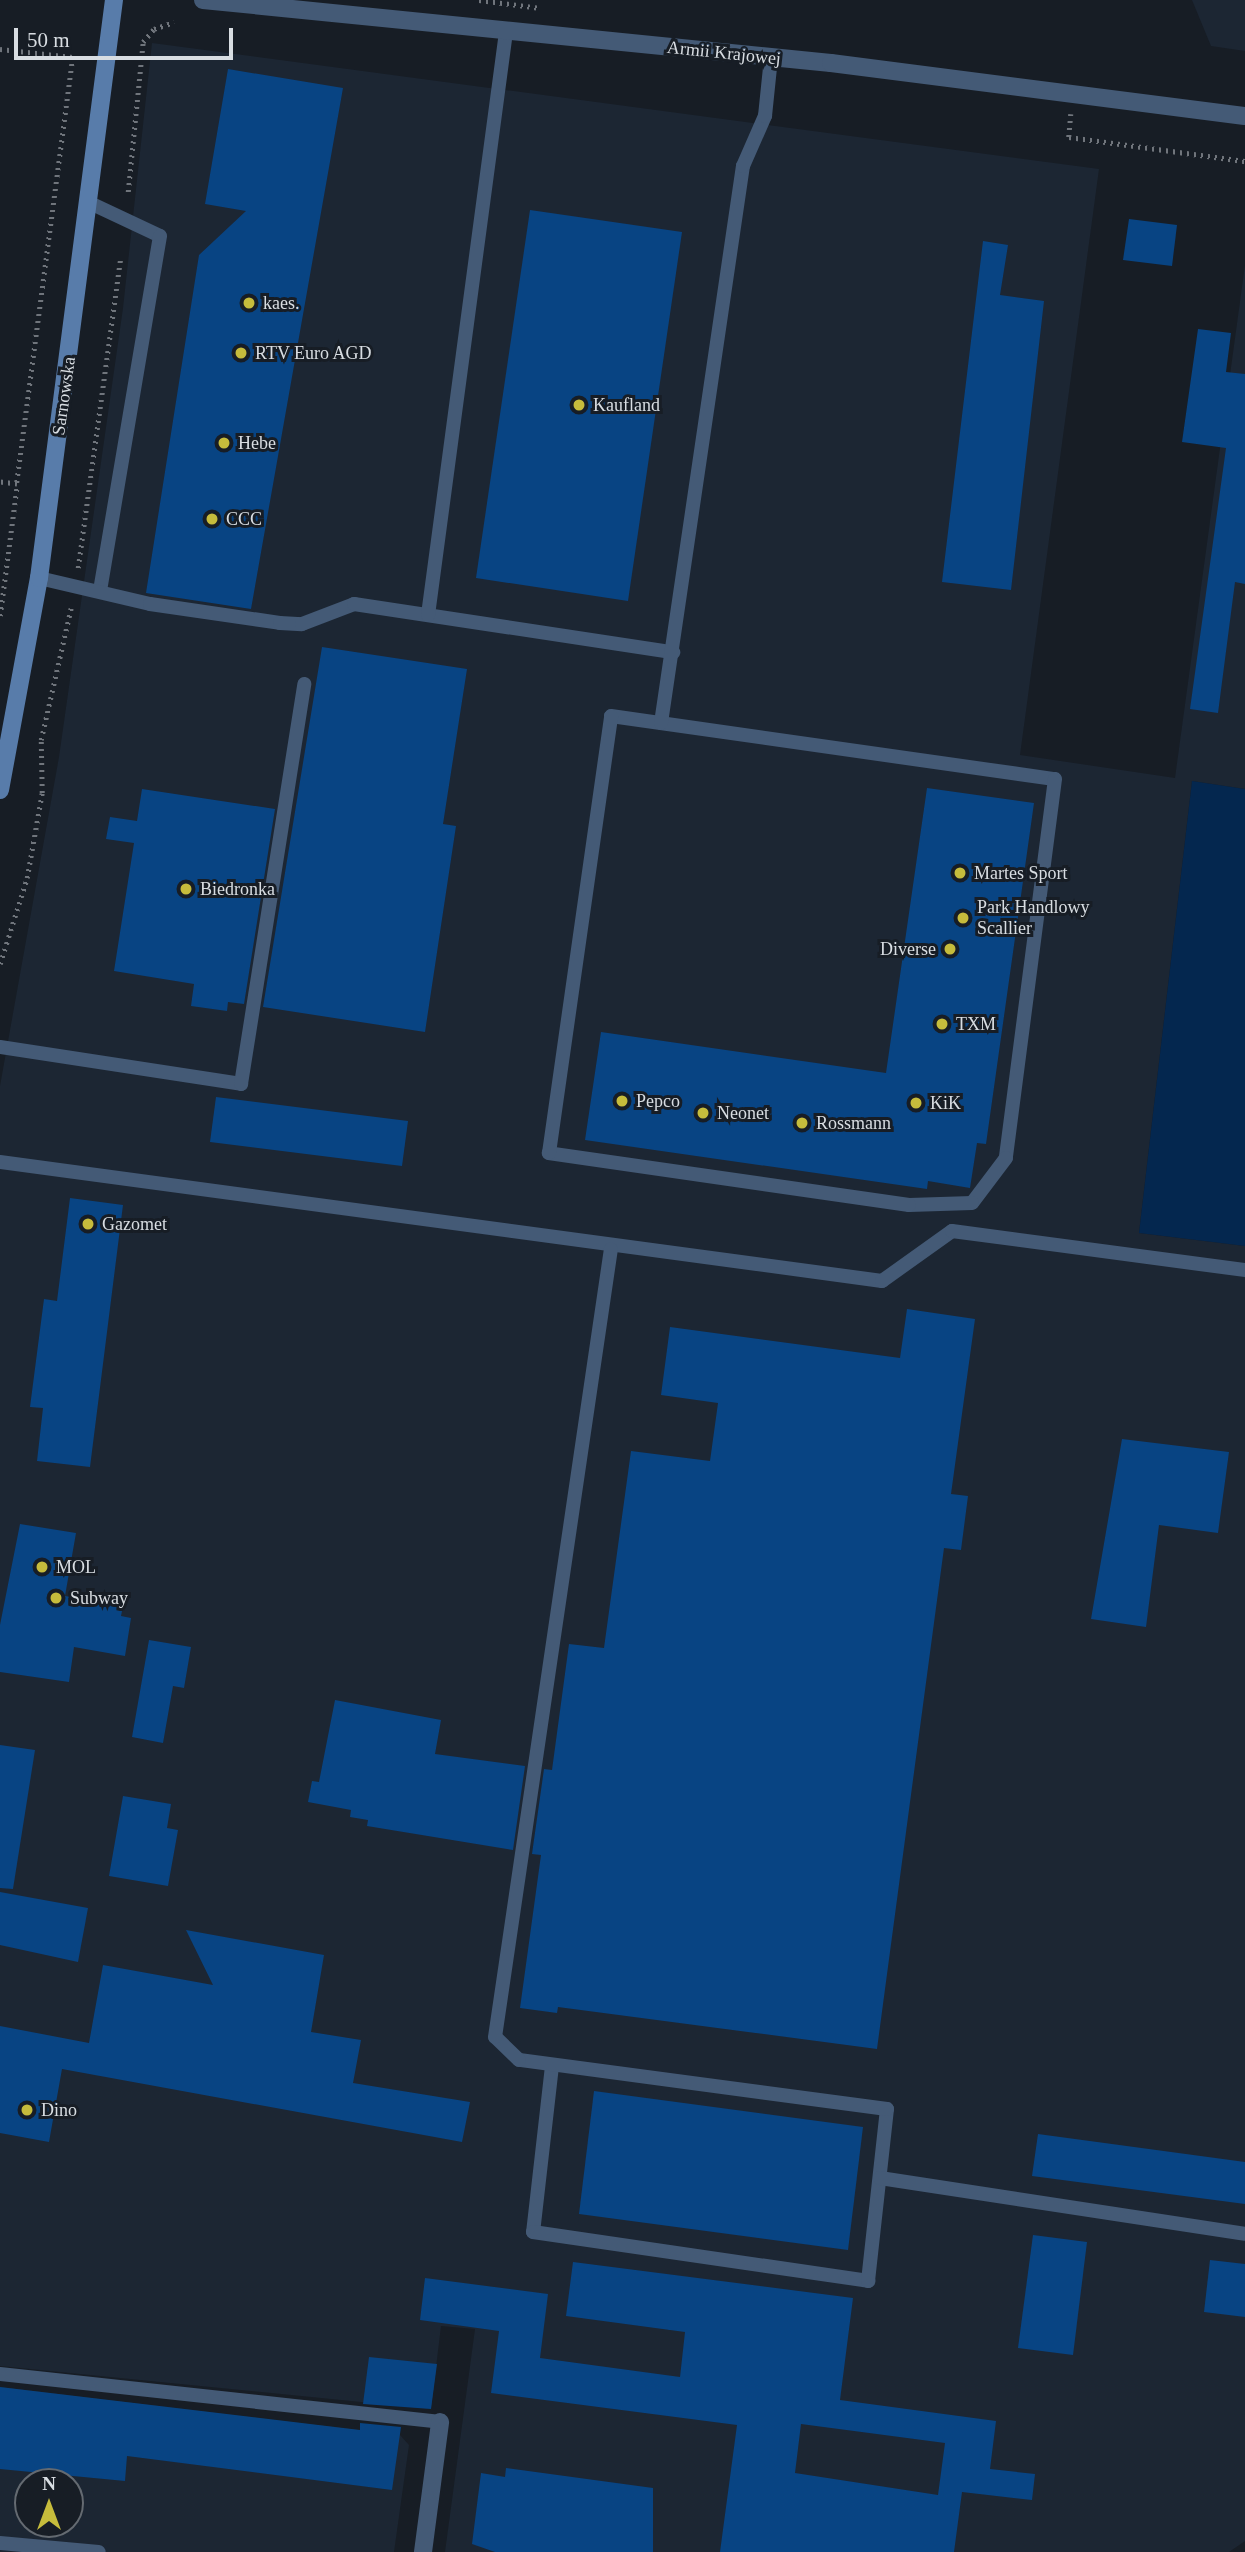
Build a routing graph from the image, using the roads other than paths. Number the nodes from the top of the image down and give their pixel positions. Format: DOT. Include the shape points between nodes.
graph roads {
  1 [pos="114,0"];
  2 [pos="203,0"];
  3 [pos="506,32"];
  4 [pos="771,58"];
  5 [pos="1245,116"];
  6 [pos="90,203"];
  7 [pos="39,578"];
  8 [pos="100,592"];
  9 [pos="428,615"];
  10 [pos="673,652"];
  11 [pos="304,684"];
  12 [pos="661,723"];
  13 [pos="0,790"];
  14 [pos="0,1047"];
  15 [pos="0,1162"];
  16 [pos="611,1249"];
  17 [pos="1245,1270"];
  18 [pos="552,2066"];
  19 [pos="880,2179"];
  20 [pos="1245,2234"];
  21 [pos="0,2374"];
  22 [pos="440,2422"];
  23 [pos="0,2543"];
  24 [pos="99,2552"];
  25 [pos="423,2552"];
  1 -- 6 [label="main road, Sarnowska"];
  2 -- 3 [label="street, Armii Krajowej"];
  3 -- 4 [label="street, Armii Krajowej"];
  3 -- 9 [label="lane"];
  4 -- 5 [label="street, Armii Krajowej"];
  4 -- 10 [label="lane" via="765,116 743,166"];
  6 -- 7 [label="main road, Sarnowska"];
  6 -- 8 [label="lane" via="160,236"];
  7 -- 8 [label="lane"];
  7 -- 13 [label="main road, Sarnowska"];
  8 -- 9 [label="lane" via="280,623 302,624 354,604"];
  9 -- 10 [label="lane"];
  10 -- 12 [label="lane"];
  11 -- 14 [label="lane" via="241,1084"];
  12 -- 12 [label="lane" via="1055,779 1006,1157 972,1203 909,1205 549,1153 611,716"];
  15 -- 16 [label="lane"];
  16 -- 17 [label="lane" via="882,1281 952,1231"];
  16 -- 18 [label="lane" via="495,2037 519,2060"];
  18 -- 19 [label="lane" via="887,2109"];
  18 -- 19 [label="lane" via="533,2232 868,2281"];
  19 -- 20 [label="lane"];
  21 -- 22 [label="lane"];
  22 -- 25 [label="street"];
  23 -- 24 [label="lane"];
}
